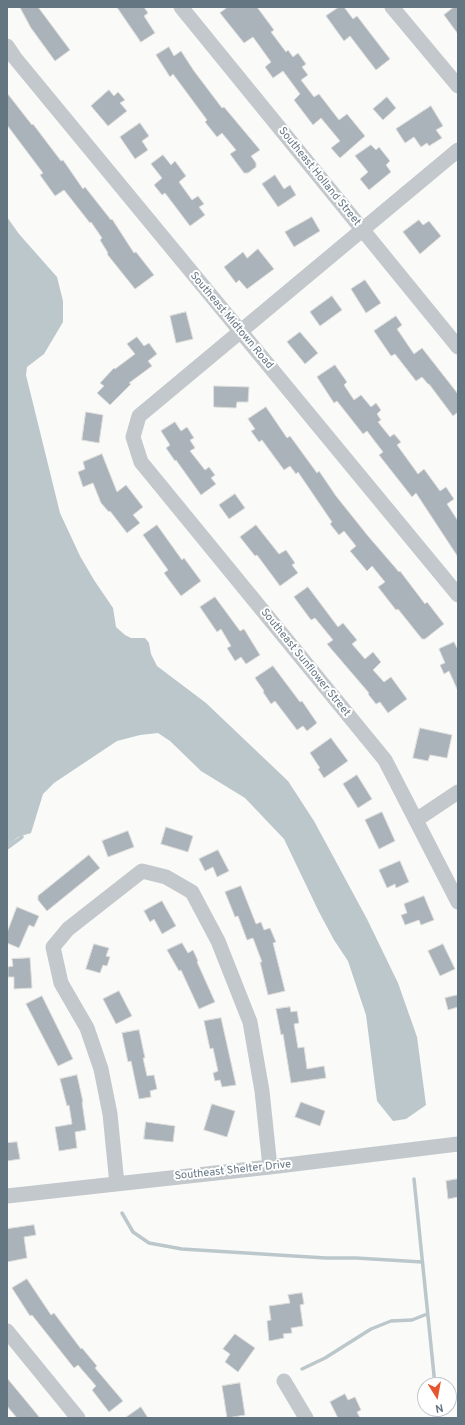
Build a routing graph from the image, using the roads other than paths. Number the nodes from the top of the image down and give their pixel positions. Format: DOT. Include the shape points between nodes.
graph roads {
  1 [pos="181,7"];
  2 [pos="392,7"];
  3 [pos="7,46"];
  4 [pos="458,86"];
  5 [pos="458,150"];
  6 [pos="362,230"];
  7 [pos="240,332"];
  8 [pos="458,346"];
  9 [pos="458,595"];
  10 [pos="458,792"];
  11 [pos="416,820"];
  12 [pos="458,902"];
  13 [pos="458,1144"];
  14 [pos="270,1167"];
  15 [pos="117,1184"];
  16 [pos="7,1196"];
  17 [pos="7,1331"];
  18 [pos="284,1381"];
  19 [pos="78,1418"];
  20 [pos="306,1418"];
  1 -- 6 [label="street, Southeast Holland Street"];
  2 -- 4 [label="street"];
  3 -- 7 [label="street, Southeast Midtown Road"];
  5 -- 6 [label="street"];
  6 -- 7 [label="street"];
  6 -- 8 [label="street, Southeast Holland Street"];
  7 -- 9 [label="street, Southeast Midtown Road"];
  7 -- 11 [label="street, Southeast Sunflower Street" via="139,416 134,437 141,462 385,760"];
  10 -- 11 [label="street"];
  11 -- 12 [label="street, Southeast Sunflower Street"];
  13 -- 14 [label="street, Southeast Shelter Drive"];
  14 -- 15 [label="street, Southeast Shelter Drive"];
  14 -- 15 [label="street" via="262,1091 250,1022 218,941 192,892 166,877 142,870 68,929 53,947 61,983 87,1028 101,1069 110,1114"];
  15 -- 16 [label="street, Southeast Shelter Drive"];
  17 -- 19 [label="street"];
  18 -- 20 [label="street"];
}
